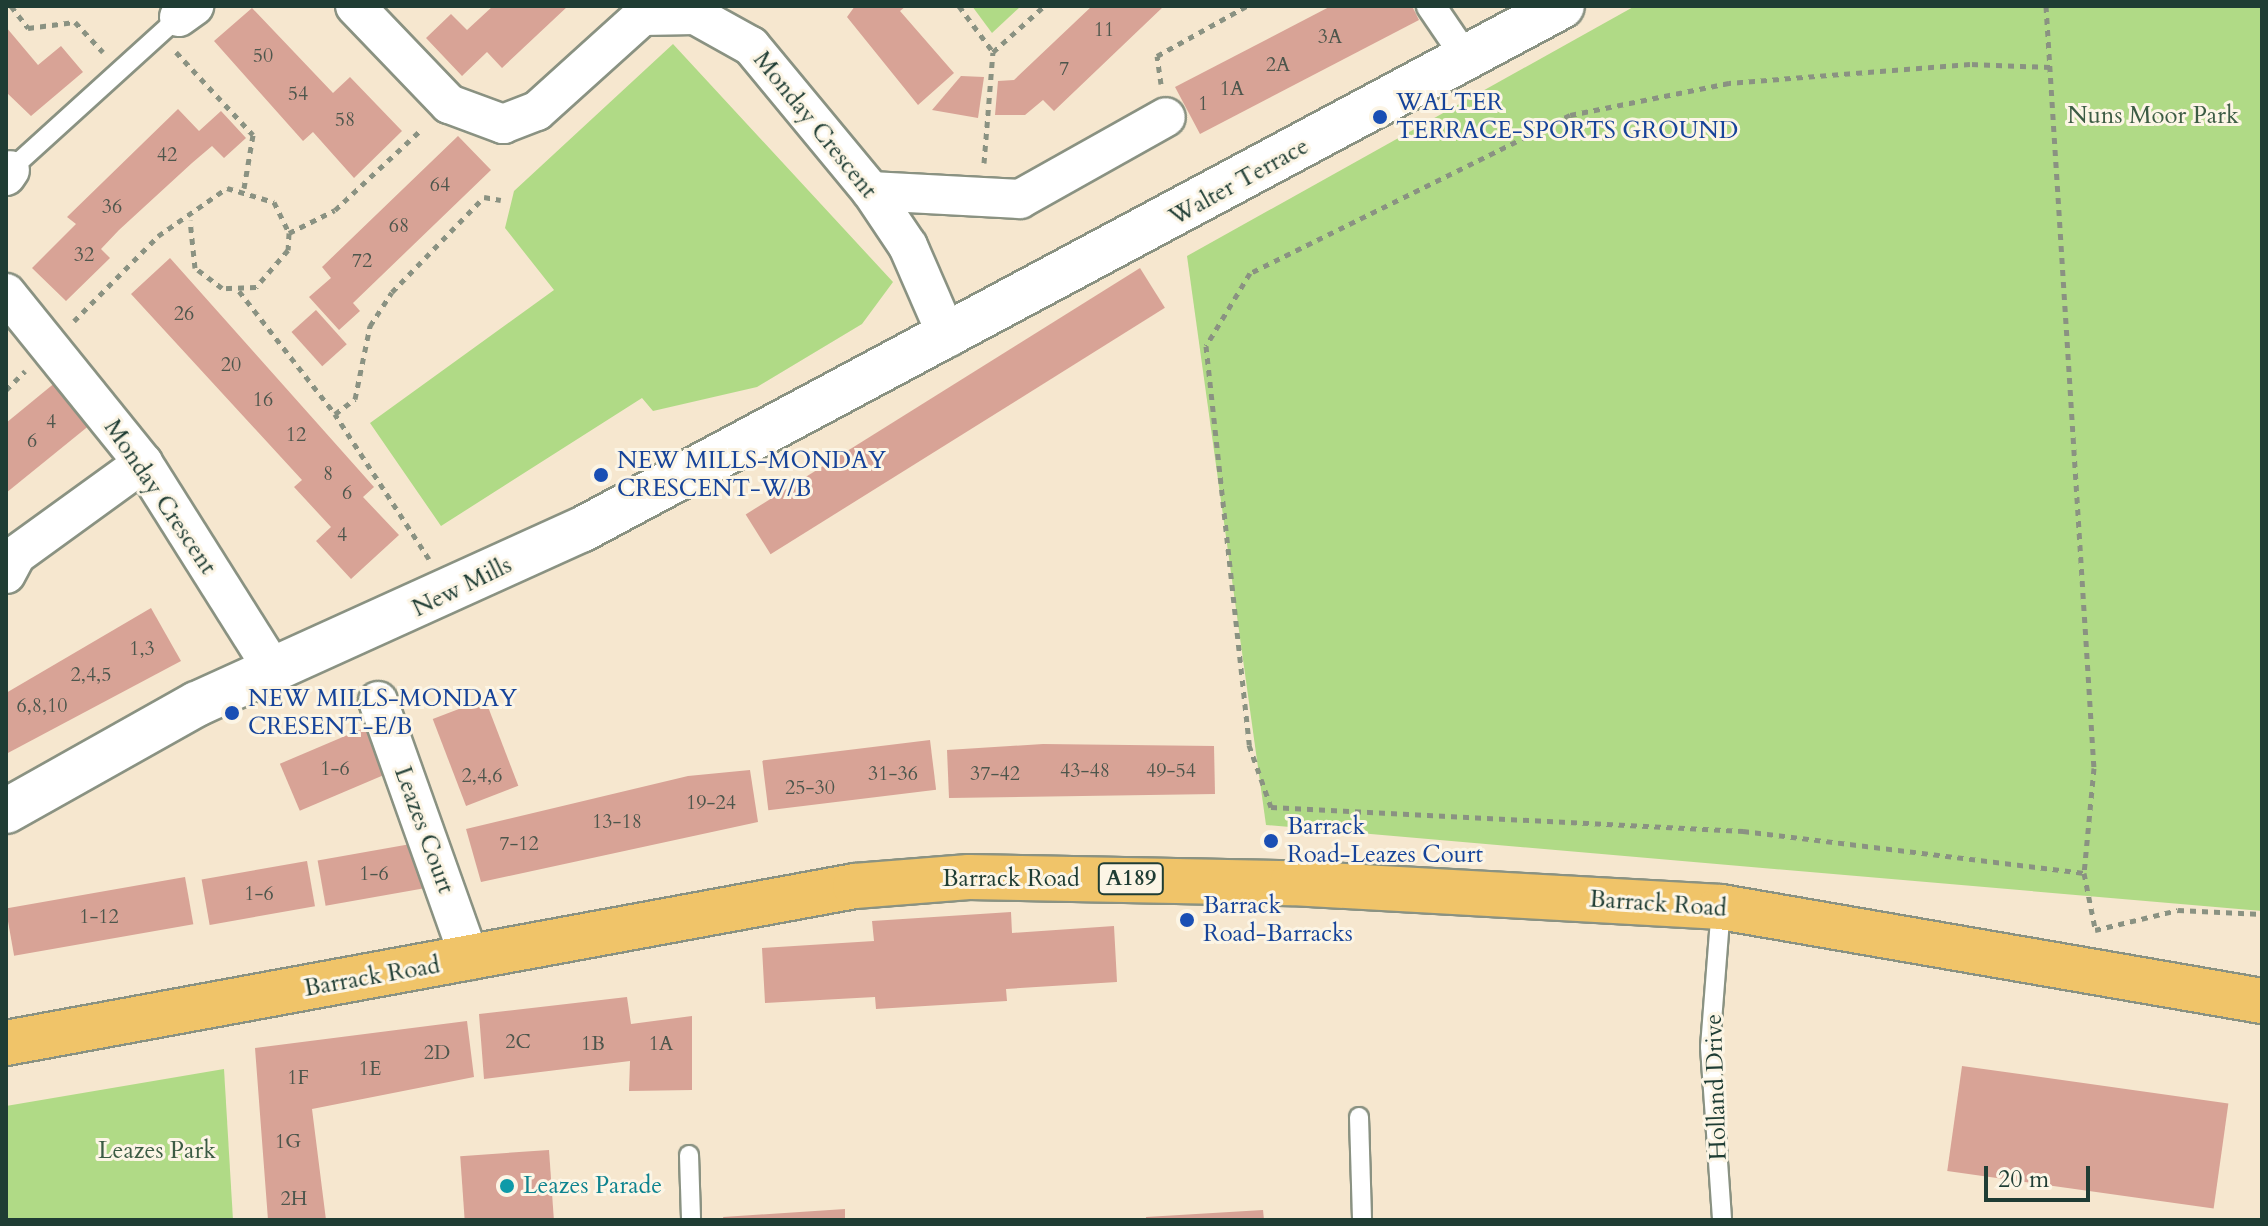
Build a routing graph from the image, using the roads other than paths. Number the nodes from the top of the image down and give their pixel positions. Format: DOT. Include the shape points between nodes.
graph roads {
  1 [pos="355,6"];
  2 [pos="1431,6"];
  3 [pos="1562,6"];
  4 [pos="697,10"];
  5 [pos="178,19"];
  6 [pos="1465,56"];
  7 [pos="1166,117"];
  8 [pos="8,173"];
  9 [pos="871,191"];
  10 [pos="6,293"];
  11 [pos="932,347"];
  12 [pos="143,463"];
  13 [pos="6,574"];
  14 [pos="274,671"];
  15 [pos="378,701"];
  16 [pos="6,811"];
  17 [pos="1721,907"];
  18 [pos="470,960"];
  19 [pos="2262,1001"];
  20 [pos="6,1043"];
  21 [pos="1359,1117"];
  22 [pos="689,1155"];
  23 [pos="691,1220"];
  24 [pos="1362,1220"];
  25 [pos="1722,1220"];
  1 -- 4 [label="street, Monday Crescent" via="449,104 503,124 537,111 642,16"];
  2 -- 6 [label="street"];
  3 -- 6 [label="street, Walter Terrace"];
  4 -- 9 [label="street, Monday Crescent" via="751,46"];
  5 -- 8 [label="lane"];
  6 -- 11 [label="street, Walter Terrace"];
  7 -- 9 [label="street" via="1020,199"];
  9 -- 11 [label="street, Monday Crescent" via="908,246"];
  10 -- 12 [label="street, Monday Crescent"];
  11 -- 14 [label="street, New Mills" via="440,599"];
  12 -- 13 [label="street" via="16,555"];
  12 -- 14 [label="street, Monday Crescent"];
  14 -- 16 [label="street, New Mills" via="197,704"];
  15 -- 18 [label="street, Leazes Court"];
  17 -- 18 [label="main road, Barrack Road / A189" via="1292,883 969,877 855,886"];
  17 -- 19 [label="main road, Barrack Road / A189"];
  17 -- 25 [label="lane, Holland Drive" via="1710,1047"];
  18 -- 20 [label="main road, Barrack Road / A189"];
  21 -- 24 [label="lane"];
  22 -- 23 [label="lane"];
}
